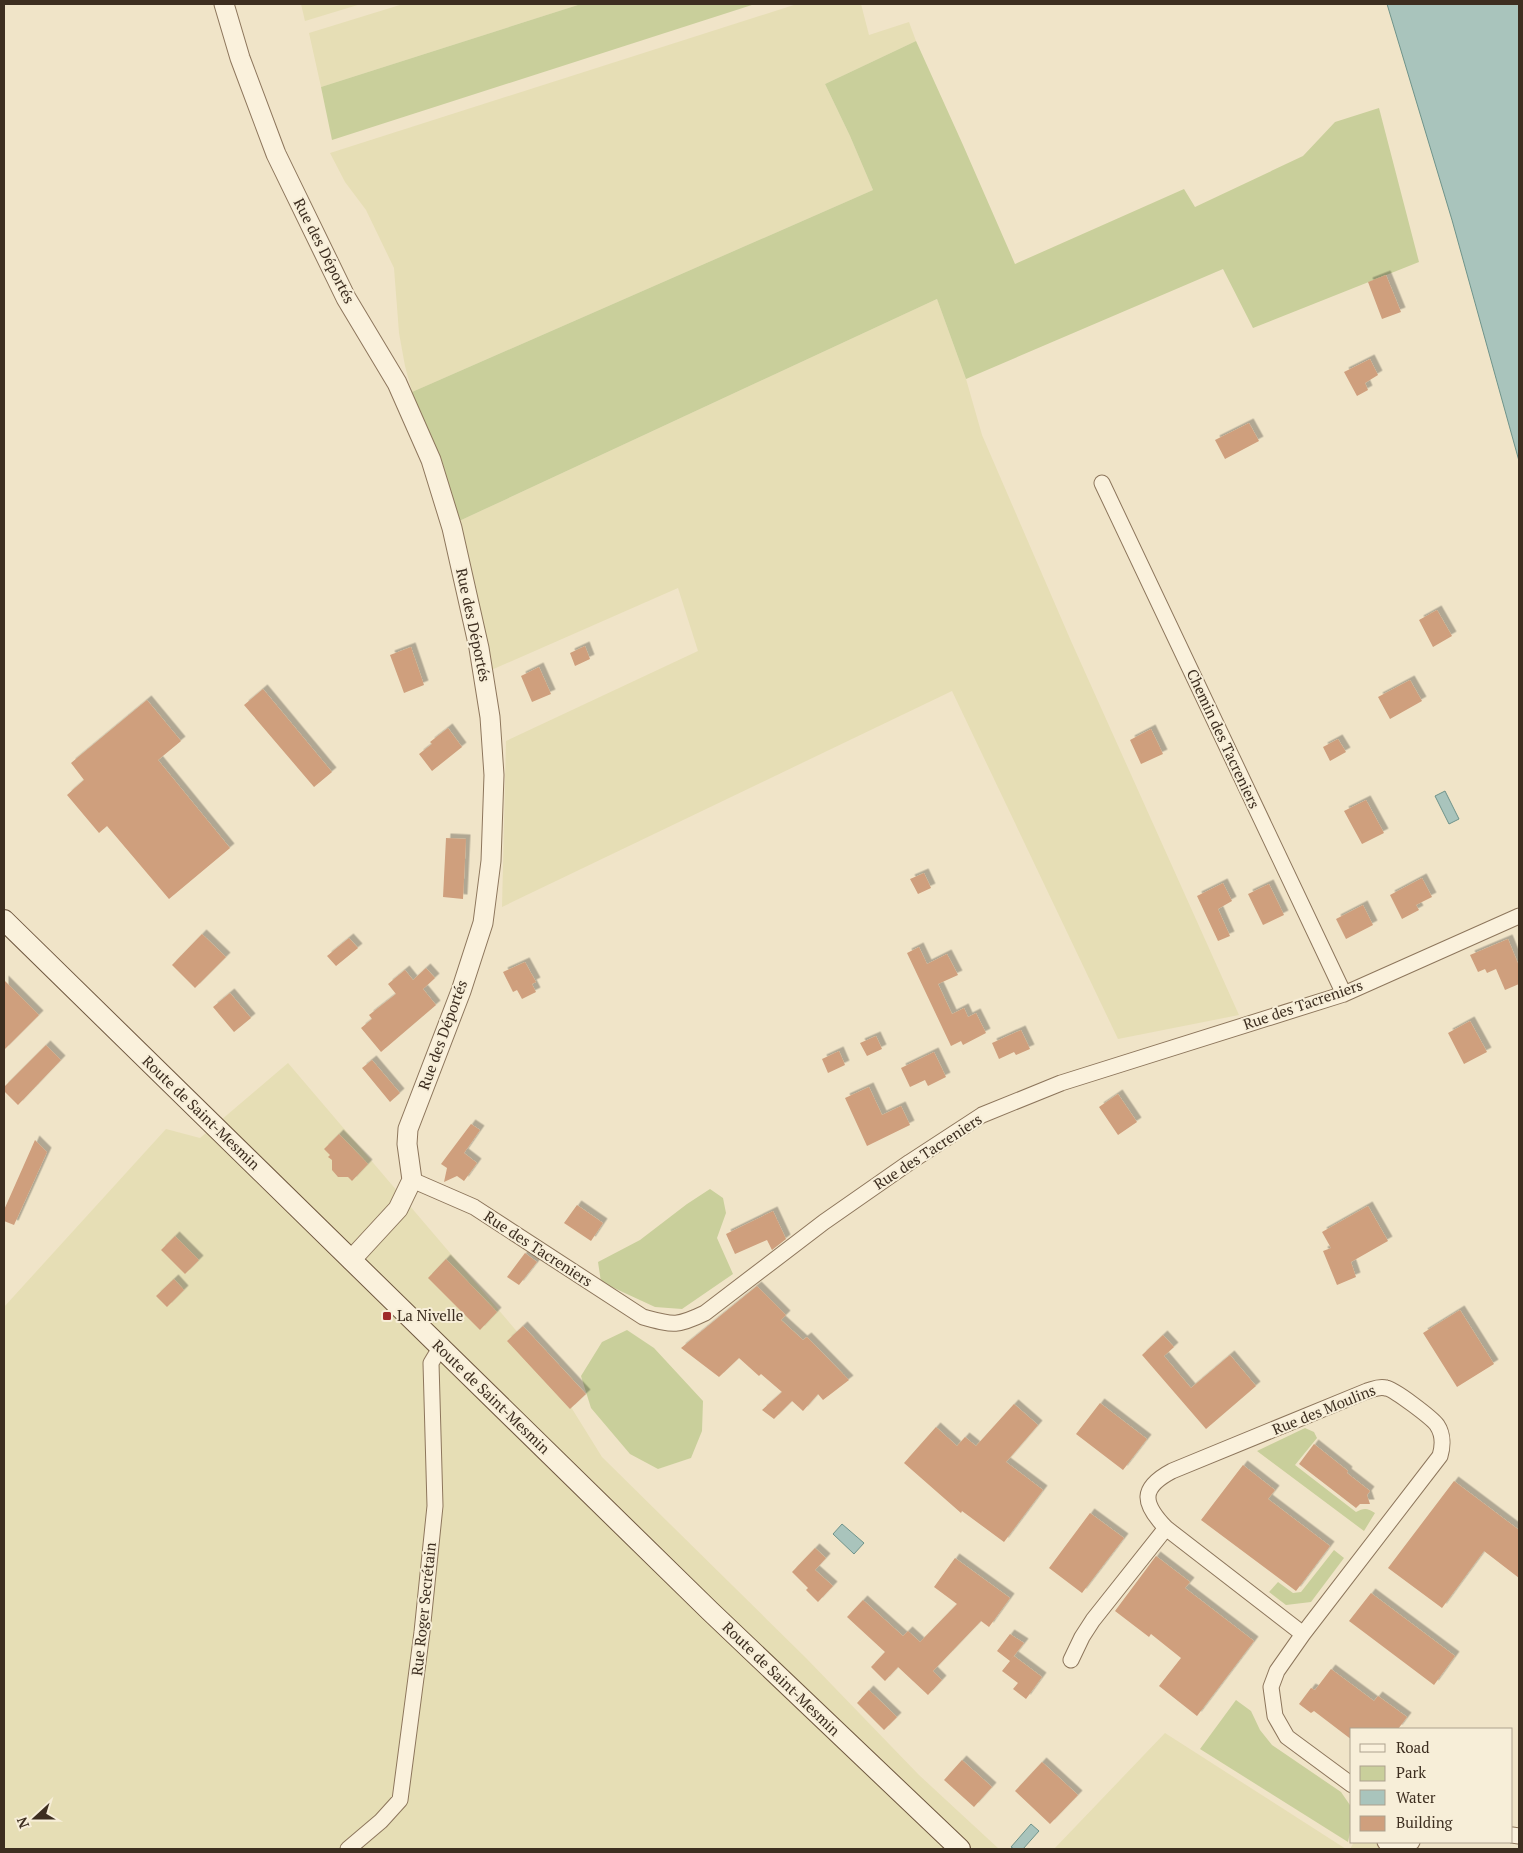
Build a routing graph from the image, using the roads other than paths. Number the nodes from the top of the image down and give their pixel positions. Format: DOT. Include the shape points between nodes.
graph roads {
  1 [pos="224,4"];
  2 [pos="1102,483"];
  3 [pos="1519,916"];
  4 [pos="4,920"];
  5 [pos="1344,994"];
  6 [pos="412,1180"];
  7 [pos="351,1260"];
  8 [pos="440,1348"];
  9 [pos="1166,1528"];
  10 [pos="1303,1634"];
  11 [pos="1071,1660"];
  12 [pos="1350,1784"];
  13 [pos="1410,1843"];
  14 [pos="348,1849"];
  15 [pos="960,1849"];
  16 [pos="1398,1849"];
  1 -- 6 [label="street, Rue des Déportés" via="240,58 276,154 346,298 397,383 431,460 452,528 480,648 494,775 492,861 483,923 461,991 408,1129"];
  2 -- 5 [label="street, Chemin des Tacreniers"];
  3 -- 5 [label="street, Rue des Tacreniers"];
  4 -- 7 [label="main road, Route de Saint-Mesmin"];
  5 -- 6 [label="street, Rue des Tacreniers" via="1061,1083 982,1115 824,1222 705,1313 686,1322 670,1324 643,1317 474,1207"];
  6 -- 7 [label="street" via="398,1209"];
  7 -- 8 [label="main road, Route de Saint-Mesmin"];
  8 -- 14 [label="street, Rue Roger Secrétain" via="431,1363 435,1506 400,1800"];
  8 -- 15 [label="main road, Route de Saint-Mesmin"];
  9 -- 10 [label="street, Rue des Moulins"];
  9 -- 10 [label="street, Rue des Moulins" via="1153,1514 1147,1494 1156,1481 1172,1471 1379,1387 1389,1388 1430,1417 1442,1437 1440,1456"];
  9 -- 11 [label="street" via="1093,1620"];
  10 -- 12 [label="street, Rue des Moulins" via="1277,1671 1271,1687 1275,1716 1287,1737"];
  13 -- 16 [label="street"];
}
